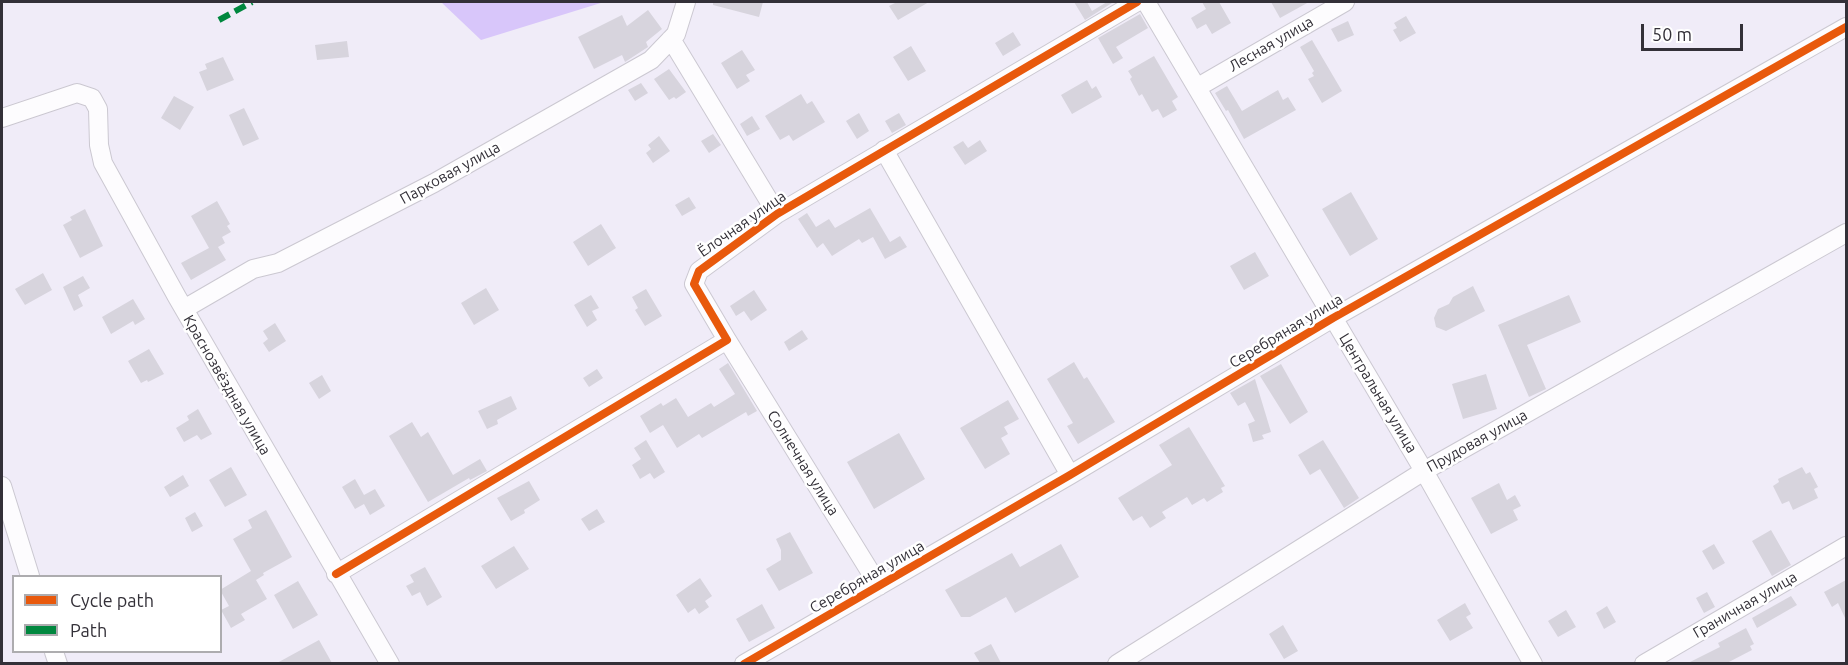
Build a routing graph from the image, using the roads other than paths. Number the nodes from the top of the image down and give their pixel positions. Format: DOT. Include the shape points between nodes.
graph roads {
  1 [pos="686,2"];
  2 [pos="1137,2"];
  3 [pos="1146,2"];
  4 [pos="1345,2"];
  5 [pos="1846,27"];
  6 [pos="671,39"];
  7 [pos="1198,87"];
  8 [pos="2,118"];
  9 [pos="884,150"];
  10 [pos="777,214"];
  11 [pos="1846,233"];
  12 [pos="184,309"];
  13 [pos="1333,318"];
  14 [pos="727,340"];
  15 [pos="1424,471"];
  16 [pos="1070,475"];
  17 [pos="2,486"];
  18 [pos="1846,546"];
  19 [pos="336,574"];
  20 [pos="30,575"];
  21 [pos="879,586"];
  22 [pos="390,663"];
  23 [pos="744,663"];
  24 [pos="1117,663"];
  25 [pos="1533,663"];
  26 [pos="1644,663"];
  1 -- 6 [label="street, Парковая улица"];
  2 -- 9 [label="street, Ёлочная улица"];
  3 -- 7 [label="street, Центральная улица"];
  4 -- 7 [label="street, Лесная улица"];
  5 -- 13 [label="street, Серебряная улица"];
  6 -- 10 [label="street"];
  6 -- 12 [label="street, Парковая улица" via="651,60 434,183 278,263 253,269"];
  7 -- 13 [label="street, Центральная улица"];
  8 -- 12 [label="street, Краснозвёздная улица" via="77,93 92,98 98,109 103,162"];
  9 -- 10 [label="street, Ёлочная улица"];
  9 -- 16 [label="street"];
  10 -- 14 [label="street, Ёлочная улица" via="699,271 694,284"];
  11 -- 15 [label="street, Прудовая улица"];
  12 -- 19 [label="street, Краснозвёздная улица"];
  13 -- 15 [label="street, Центральная улица"];
  13 -- 16 [label="street, Серебряная улица"];
  14 -- 19 [label="street"];
  14 -- 21 [label="street, Солнечная улица"];
  15 -- 24 [label="street, Прудовая улица"];
  15 -- 25 [label="street, Центральная улица"];
  16 -- 21 [label="street, Серебряная улица"];
  17 -- 20 [label="street"];
  18 -- 26 [label="street, Граничная улица"];
  19 -- 22 [label="street, Краснозвёздная улица"];
  21 -- 23 [label="street, Серебряная улица"];
}
